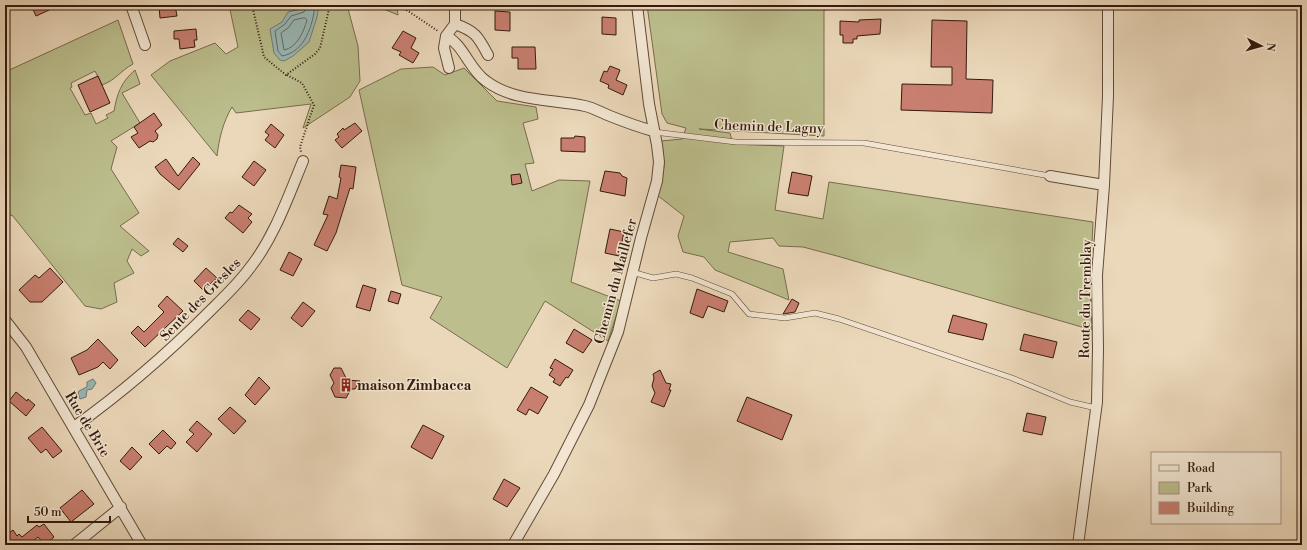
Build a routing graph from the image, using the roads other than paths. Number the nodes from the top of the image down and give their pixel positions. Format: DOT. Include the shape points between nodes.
graph roads {
  1 [pos="131,5"];
  2 [pos="455,5"];
  3 [pos="637,5"];
  4 [pos="1108,5"];
  5 [pos="455,24"];
  6 [pos="446,36"];
  7 [pos="145,45"];
  8 [pos="488,55"];
  9 [pos="449,68"];
  10 [pos="654,131"];
  11 [pos="303,161"];
  12 [pos="1050,176"];
  13 [pos="1104,185"];
  14 [pos="632,272"];
  15 [pos="5,320"];
  16 [pos="1096,408"];
  17 [pos="74,427"];
  18 [pos="120,507"];
  19 [pos="74,545"];
  20 [pos="142,545"];
  21 [pos="513,545"];
  22 [pos="1078,545"];
  1 -- 7 [label="street"];
  2 -- 5 [label="street"];
  3 -- 10 [label="street, Chemin du Maillefer"];
  4 -- 13 [label="street, Route du Tremblay" via="1108,96"];
  5 -- 6 [label="street"];
  5 -- 8 [label="street" via="469,29 478,36"];
  6 -- 9 [label="street" via="444,48"];
  6 -- 10 [label="street, Chemin de Lagny" via="454,40 485,81 507,92 537,100 586,106 633,126"];
  10 -- 12 [label="lane, Chemin de Lagny" via="736,142 864,144"];
  10 -- 14 [label="street, Chemin du Maillefer" via="659,162 657,181"];
  11 -- 17 [label="street, Sente des Gresles" via="266,244 249,269 175,347 132,384"];
  12 -- 13 [label="street, Chemin de Lagny"];
  13 -- 16 [label="street, Route du Tremblay" via="1096,275"];
  14 -- 16 [label="lane" via="653,278 676,274 692,278 732,294 749,314 785,318 815,313 839,319 1012,378 1070,402"];
  14 -- 21 [label="street, Chemin du Maillefer" via="618,332 589,405 554,474"];
  15 -- 17 [label="street, Rue de Brie" via="26,347"];
  16 -- 22 [label="street, Route du Tremblay"];
  17 -- 18 [label="street, Rue de Brie"];
  18 -- 19 [label="street"];
  18 -- 20 [label="street, Rue de Brie"];
}
